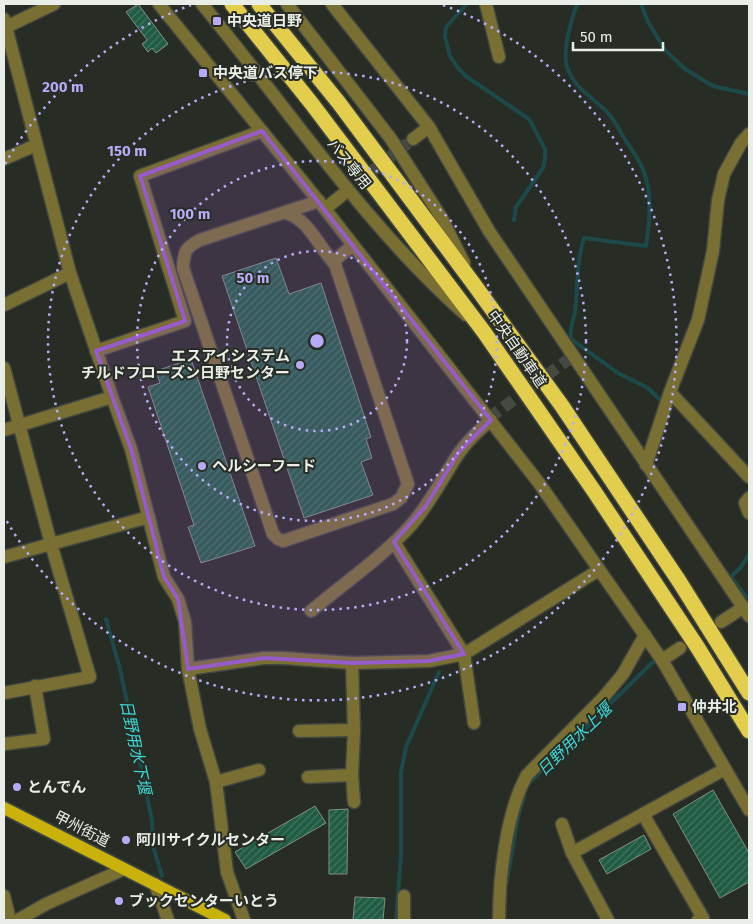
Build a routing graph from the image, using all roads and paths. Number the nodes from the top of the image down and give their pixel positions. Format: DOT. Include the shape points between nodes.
graph roads {
  1 [pos="54,4"];
  2 [pos="159,4"];
  3 [pos="232,4"];
  4 [pos="259,4"];
  5 [pos="287,4"];
  6 [pos="486,4"];
  7 [pos="203,5"];
  8 [pos="340,5"];
  9 [pos="5,25"];
  10 [pos="499,57"];
  11 [pos="428,127"];
  12 [pos="262,131"];
  13 [pos="413,139"];
  14 [pos="747,143"];
  15 [pos="36,145"];
  16 [pos="4,159"];
  17 [pos="342,196"];
  18 [pos="322,205"];
  19 [pos="286,213"];
  20 [pos="353,245"];
  21 [pos="335,264"];
  22 [pos="70,273"];
  23 [pos="473,283"];
  24 [pos="4,306"];
  25 [pos="484,332"];
  26 [pos="96,352"];
  27 [pos="4,368"];
  28 [pos="670,392"];
  29 [pos="112,397"];
  30 [pos="491,420"];
  31 [pos="19,426"];
  32 [pos="4,430"];
  33 [pos="646,465"];
  34 [pos="749,478"];
  35 [pos="749,498"];
  36 [pos="749,513"];
  37 [pos="149,517"];
  38 [pos="394,542"];
  39 [pos="51,544"];
  40 [pos="4,557"];
  41 [pos="598,570"];
  42 [pos="310,611"];
  43 [pos="746,612"];
  44 [pos="721,622"];
  45 [pos="645,636"];
  46 [pos="680,648"];
  47 [pos="464,654"];
  48 [pos="662,660"];
  49 [pos="352,663"];
  50 [pos="188,669"];
  51 [pos="35,686"];
  52 [pos="4,693"];
  53 [pos="749,693"];
  54 [pos="474,723"];
  55 [pos="354,730"];
  56 [pos="299,731"];
  57 [pos="749,731"];
  58 [pos="4,744"];
  59 [pos="725,769"];
  60 [pos="259,770"];
  61 [pos="352,775"];
  62 [pos="308,777"];
  63 [pos="216,782"];
  64 [pos="354,802"];
  65 [pos="4,808"];
  66 [pos="749,810"];
  67 [pos="643,814"];
  68 [pos="562,824"];
  69 [pos="572,853"];
  70 [pos="124,869"];
  71 [pos="155,884"];
  72 [pos="404,896"];
  73 [pos="4,900"];
  74 [pos="10,920"];
  75 [pos="18,920"];
  76 [pos="168,920"];
  77 [pos="225,920"];
  78 [pos="244,920"];
  79 [pos="404,920"];
  80 [pos="499,920"];
  81 [pos="608,920"];
  82 [pos="698,920"];
  1 -- 9 [label="street"];
  2 -- 12 [label="street"];
  3 -- 25 [label="highway, 中央自動車道" via="312,104"];
  4 -- 23 [label="highway, 中央自動車道" via="339,103"];
  5 -- 23 [label="street" via="391,139 442,217"];
  6 -- 10 [label="street"];
  7 -- 25 [label="street, バス専用" via="342,183 432,286"];
  8 -- 11 [label="street"];
  9 -- 15 [label="street"];
  11 -- 13 [label="street"];
  11 -- 33 [label="street" via="489,231"];
  12 -- 18 [label="street"];
  12 -- 26 [label="street" via="140,176 185,321"];
  14 -- 28 [label="street" via="724,174 713,251 698,320"];
  15 -- 16 [label="street"];
  15 -- 22 [label="street"];
  17 -- 18 [label="street"];
  18 -- 19 [label="street"];
  18 -- 20 [label="street"];
  19 -- 21 [label="street" via="305,225"];
  19 -- 21 [label="street" via="200,240 188,247 183,268 273,534 283,541 393,504 401,498 408,484"];
  20 -- 21 [label="street"];
  20 -- 30 [label="street"];
  22 -- 24 [label="street"];
  22 -- 26 [label="street"];
  23 -- 53 [label="highway, 中央自動車道" via="562,406"];
  25 -- 57 [label="highway, 中央自動車道" via="594,491"];
  26 -- 29 [label="street"];
  27 -- 31 [label="street"];
  28 -- 33 [label="street"];
  28 -- 34 [label="street"];
  29 -- 31 [label="street"];
  29 -- 37 [label="street" via="131,449"];
  30 -- 38 [label="street" via="459,452 426,506"];
  30 -- 41 [label="street"];
  31 -- 32 [label="street"];
  31 -- 39 [label="street"];
  33 -- 43 [label="street"];
  35 -- 36 [label="street" via="745,503"];
  37 -- 39 [label="street"];
  37 -- 50 [label="street" via="164,577 178,599 184,622"];
  38 -- 42 [label="street"];
  38 -- 47 [label="street"];
  39 -- 40 [label="street"];
  39 -- 51 [label="street" via="90,676"];
  41 -- 45 [label="street"];
  41 -- 47 [label="street"];
  43 -- 44 [label="street"];
  45 -- 48 [label="street"];
  45 -- 80 [label="street" via="623,674 522,784 503,864"];
  46 -- 48 [label="street"];
  47 -- 49 [label="street" via="430,661"];
  47 -- 54 [label="street"];
  48 -- 59 [label="street"];
  49 -- 50 [label="street" via="264,658"];
  49 -- 55 [label="street"];
  50 -- 63 [label="street" via="200,729"];
  51 -- 52 [label="street"];
  51 -- 58 [label="street" via="44,739"];
  55 -- 56 [label="street"];
  55 -- 61 [label="street"];
  59 -- 66 [label="street"];
  59 -- 67 [label="street"];
  60 -- 63 [label="street"];
  61 -- 62 [label="street"];
  61 -- 64 [label="street"];
  63 -- 78 [label="street" via="227,872"];
  65 -- 70 [label="main road, 甲州街道"];
  67 -- 69 [label="street"];
  67 -- 82 [label="street" via="703,918"];
  68 -- 69 [label="street"];
  69 -- 81 [label="street"];
  70 -- 71 [label="main road, 甲州街道"];
  70 -- 75 [label="street"];
  71 -- 76 [label="street"];
  71 -- 77 [label="main road, 甲州街道"];
  72 -- 79 [label="street"];
  73 -- 74 [label="street"];
}
